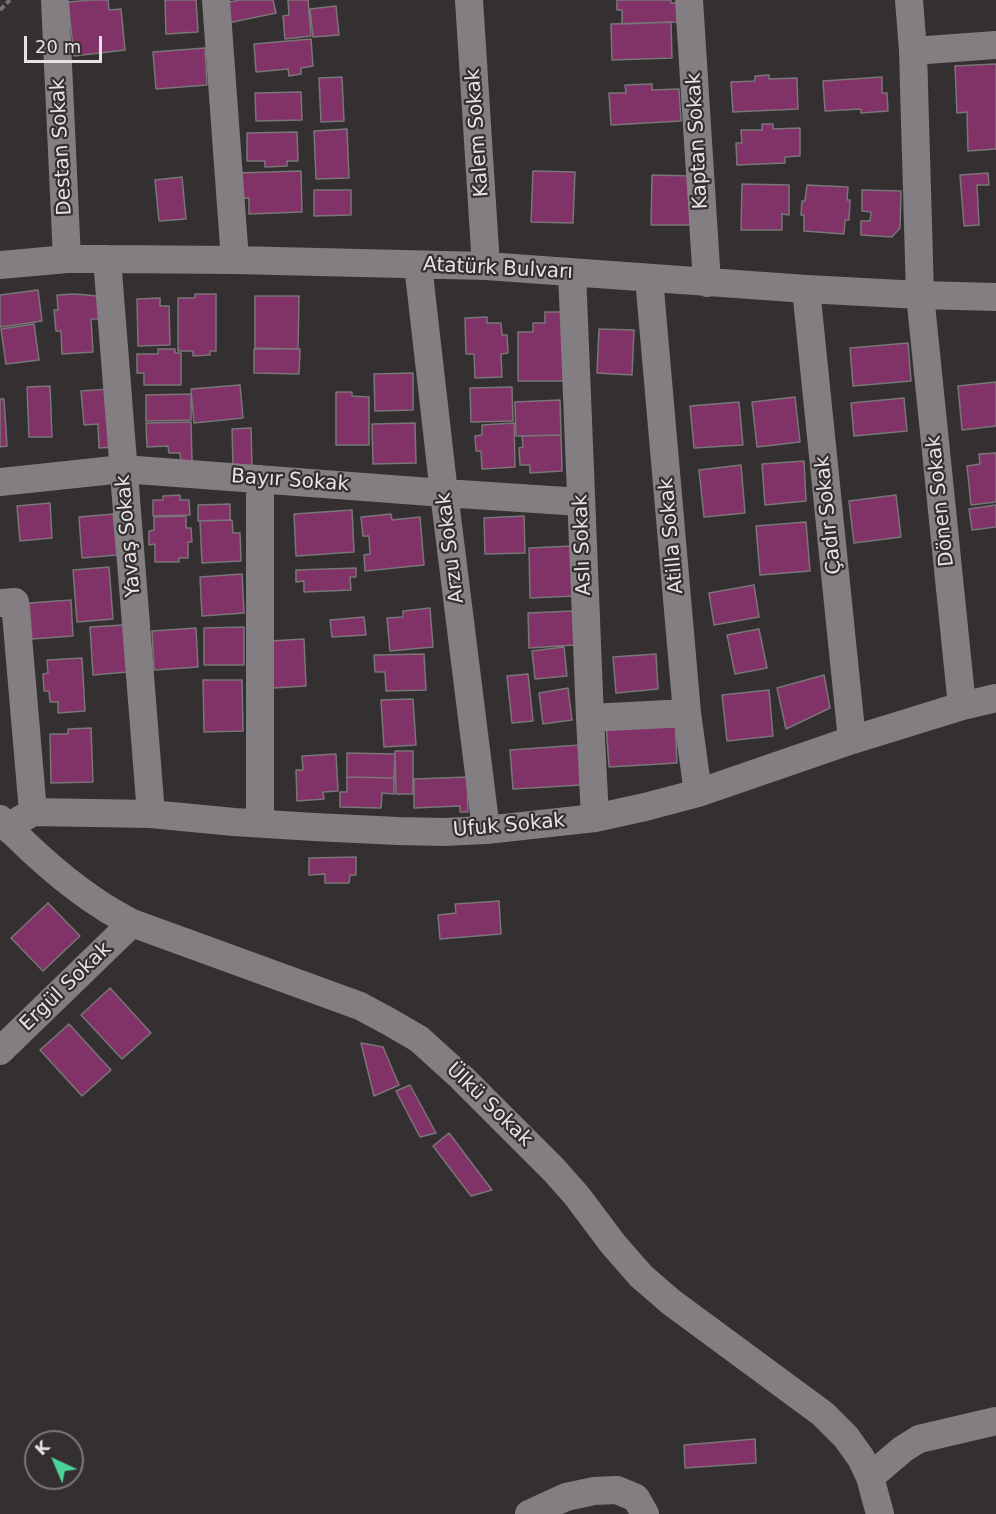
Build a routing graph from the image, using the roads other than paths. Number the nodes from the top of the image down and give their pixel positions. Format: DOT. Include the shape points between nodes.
graph roads {
  1 [pos="55,0"];
  2 [pos="216,0"];
  3 [pos="469,0"];
  4 [pos="689,0"];
  5 [pos="909,0"];
  6 [pos="996,45"];
  7 [pos="913,51"];
  8 [pos="67,259"];
  9 [pos="106,259"];
  10 [pos="235,260"];
  11 [pos="418,264"];
  12 [pos="0,265"];
  13 [pos="486,266"];
  14 [pos="572,272"];
  15 [pos="649,278"];
  16 [pos="707,283"];
  17 [pos="806,289"];
  18 [pos="920,295"];
  19 [pos="996,297"];
  20 [pos="123,469"];
  21 [pos="260,479"];
  22 [pos="0,482"];
  23 [pos="444,493"];
  24 [pos="581,502"];
  25 [pos="0,603"];
  26 [pos="996,698"];
  27 [pos="962,706"];
  28 [pos="687,713"];
  29 [pos="590,718"];
  30 [pos="852,740"];
  31 [pos="698,792"];
  32 [pos="33,812"];
  33 [pos="151,814"];
  34 [pos="596,818"];
  35 [pos="260,823"];
  36 [pos="5,824"];
  37 [pos="486,830"];
  38 [pos="132,923"];
  39 [pos="0,1051"];
  40 [pos="996,1422"];
  41 [pos="870,1477"];
  42 [pos="529,1514"];
  43 [pos="645,1514"];
  44 [pos="880,1514"];
  1 -- 8 [label="street, Destan Sokak"];
  2 -- 10 [label="street"];
  3 -- 13 [label="street, Kalem Sokak"];
  4 -- 16 [label="street, Kaptan Sokak"];
  5 -- 7 [label="street, Dönen Sokak"];
  6 -- 7 [label="street"];
  7 -- 18 [label="street, Dönen Sokak"];
  8 -- 9 [label="street, Atatürk Bulvarı"];
  8 -- 12 [label="street, Atatürk Bulvarı"];
  9 -- 10 [label="street, Atatürk Bulvarı"];
  9 -- 20 [label="street, Yavaş Sokak"];
  10 -- 11 [label="street, Atatürk Bulvarı"];
  11 -- 13 [label="street, Atatürk Bulvarı"];
  11 -- 23 [label="street, Arzu Sokak"];
  13 -- 14 [label="street, Atatürk Bulvarı"];
  14 -- 15 [label="street, Atatürk Bulvarı"];
  14 -- 24 [label="street, Aslı Sokak"];
  15 -- 16 [label="street, Atatürk Bulvarı"];
  15 -- 28 [label="street, Atilla Sokak"];
  16 -- 17 [label="street, Atatürk Bulvarı"];
  17 -- 18 [label="street, Atatürk Bulvarı"];
  17 -- 30 [label="street, Çadır Sokak"];
  18 -- 19 [label="street, Atatürk Bulvarı"];
  18 -- 27 [label="street, Dönen Sokak"];
  20 -- 21 [label="street, Bayır Sokak"];
  20 -- 22 [label="street, Bayır Sokak"];
  20 -- 33 [label="street, Yavaş Sokak"];
  21 -- 23 [label="street, Bayır Sokak"];
  21 -- 35 [label="street"];
  23 -- 24 [label="street, Bayır Sokak"];
  23 -- 37 [label="street, Arzu Sokak"];
  24 -- 29 [label="street, Aslı Sokak"];
  25 -- 32 [label="street" via="15,602"];
  26 -- 27 [label="street, Ufuk Sokak"];
  27 -- 30 [label="street, Ufuk Sokak"];
  28 -- 29 [label="street"];
  28 -- 31 [label="street, Atilla Sokak"];
  29 -- 34 [label="street, Aslı Sokak"];
  30 -- 31 [label="street, Ufuk Sokak"];
  31 -- 34 [label="street, Ufuk Sokak"];
  32 -- 33 [label="street, Ufuk Sokak"];
  32 -- 36 [label="street"];
  33 -- 35 [label="street, Ufuk Sokak"];
  34 -- 37 [label="street, Ufuk Sokak"];
  35 -- 37 [label="street, Ufuk Sokak" via="398,831"];
  36 -- 38 [label="street, Ülkü Sokak" via="79,891"];
  38 -- 39 [label="street, Ergül Sokak"];
  38 -- 41 [label="street, Ülkü Sokak" via="360,1006 419,1039 535,1150 641,1276 823,1414 846,1437"];
  40 -- 41 [label="street" via="919,1439"];
  41 -- 44 [label="street, Ülkü Sokak"];
  42 -- 43 [label="street" via="566,1497 617,1490 636,1498"];
}
